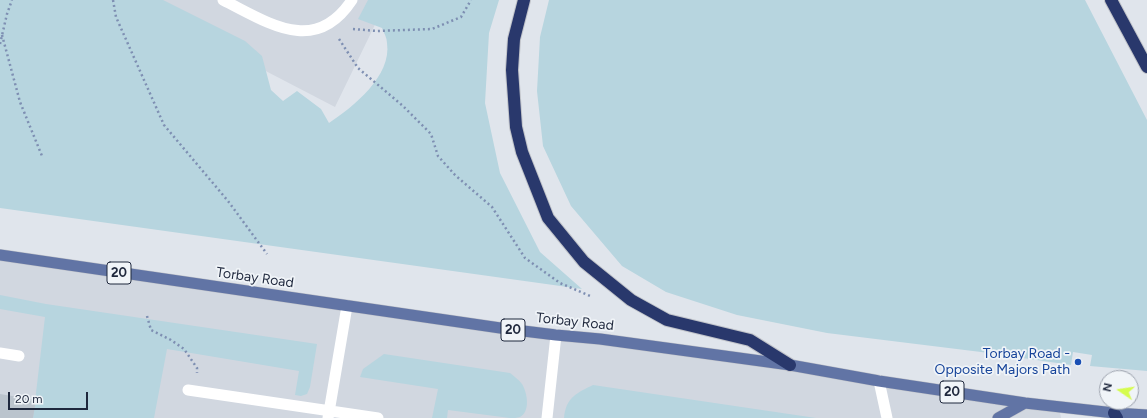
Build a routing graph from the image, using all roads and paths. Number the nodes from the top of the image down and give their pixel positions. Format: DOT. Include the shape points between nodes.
graph roads {
  1 [pos="12,0"];
  2 [pos="113,0"];
  3 [pos="223,0"];
  4 [pos="352,0"];
  5 [pos="471,0"];
  6 [pos="524,0"];
  7 [pos="1111,0"];
  8 [pos="329,25"];
  9 [pos="2,35"];
  10 [pos="0,44"];
  11 [pos="1147,67"];
  12 [pos="42,156"];
  13 [pos="267,254"];
  14 [pos="0,255"];
  15 [pos="590,296"];
  16 [pos="347,306"];
  17 [pos="147,316"];
  18 [pos="556,335"];
  19 [pos="0,353"];
  20 [pos="19,356"];
  21 [pos="790,365"];
  22 [pos="879,381"];
  23 [pos="192,391"];
  24 [pos="1025,403"];
  25 [pos="329,414"];
  26 [pos="1115,415"];
  27 [pos="1147,415"];
  28 [pos="378,418"];
  29 [pos="547,418"];
  30 [pos="887,418"];
  31 [pos="998,418"];
  1 -- 9 [label="path"];
  2 -- 13 [label="path" via="116,17 164,125 228,201"];
  3 -- 8 [label="street" via="277,27 304,32"];
  4 -- 8 [label="street" via="346,10"];
  5 -- 8 [label="path" via="461,17 432,29 377,31"];
  6 -- 21 [label="highway" via="514,39 512,70 516,127 522,152 548,218 584,262 631,300 667,320 750,340"];
  7 -- 11 [label="highway"];
  8 -- 15 [label="path" via="358,68 431,134 438,156 455,175 492,207 525,258 560,283"];
  9 -- 10 [label="path"];
  9 -- 12 [label="path" via="20,102"];
  14 -- 16 [label="main road, Torbay Road / 20"];
  16 -- 18 [label="main road, Torbay Road / 20"];
  16 -- 25 [label="street"];
  17 -- 23 [label="path" via="151,330 184,349 197,368"];
  18 -- 21 [label="main road, Torbay Road / 20" via="600,338"];
  18 -- 29 [label="street"];
  19 -- 20 [label="street"];
  21 -- 22 [label="main road, Torbay Road / 20"];
  22 -- 24 [label="main road, Torbay Road / 20"];
  22 -- 30 [label="street"];
  23 -- 25 [label="street"];
  24 -- 26 [label="main road, Torbay Road / 20"];
  24 -- 31 [label="main road"];
  25 -- 28 [label="street"];
  26 -- 27 [label="main road, Torbay Road / 20"];
}
